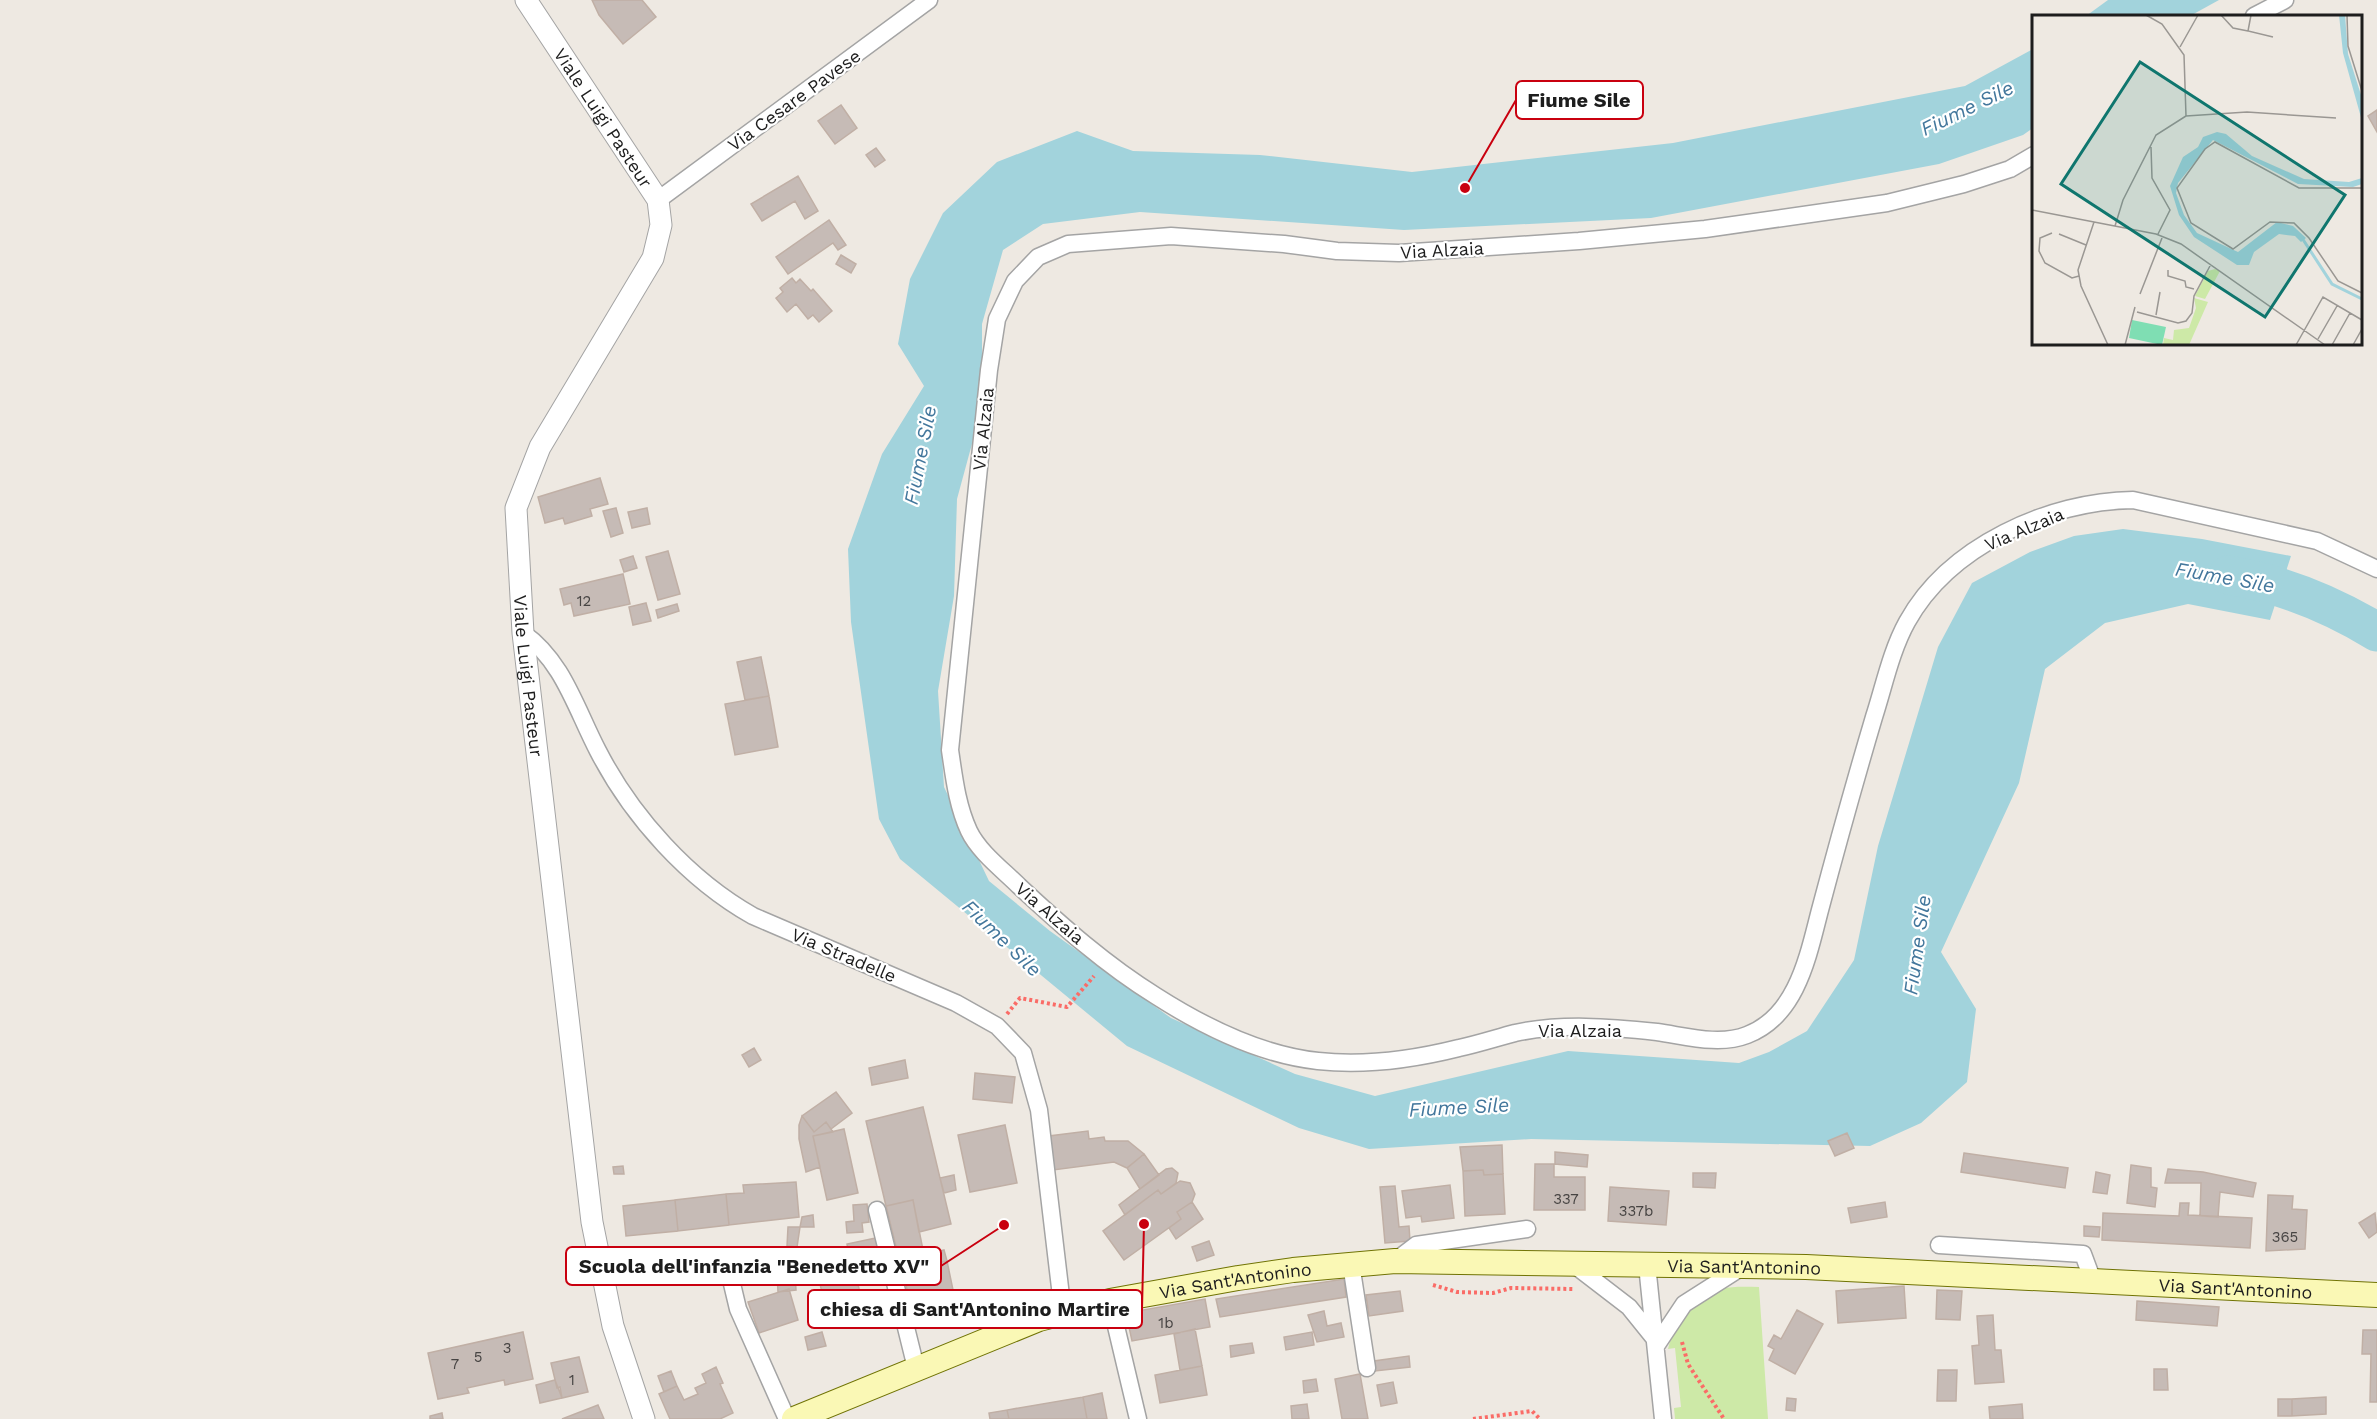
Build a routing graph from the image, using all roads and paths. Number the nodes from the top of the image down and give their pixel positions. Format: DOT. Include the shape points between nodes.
graph roads {
  1 [pos="526,0"];
  2 [pos="929,0"];
  3 [pos="2285,0"];
  4 [pos="2256,15"];
  5 [pos="2032,156"];
  6 [pos="658,200"];
  7 [pos="2377,569"];
  8 [pos="523,633"];
  9 [pos="1098,972"];
  10 [pos="997,1026"];
  11 [pos="877,1210"];
  12 [pos="1527,1229"];
  13 [pos="1939,1245"];
  14 [pos="1395,1261"];
  15 [pos="1425,1262"];
  16 [pos="1351,1264"];
  17 [pos="1573,1264"];
  18 [pos="1647,1264"];
  19 [pos="1744,1266"];
  20 [pos="728,1267"];
  21 [pos="2093,1281"];
  22 [pos="1576,1289"];
  23 [pos="2377,1295"];
  24 [pos="1110,1301"];
  25 [pos="1063,1313"];
  26 [pos="1681,1335"];
  27 [pos="1655,1342"];
  28 [pos="916,1368"];
  29 [pos="1367,1368"];
  30 [pos="644,1419"];
  31 [pos="787,1419"];
  32 [pos="794,1419"];
  33 [pos="1138,1419"];
  34 [pos="1473,1419"];
  35 [pos="1540,1419"];
  36 [pos="1663,1419"];
  37 [pos="1725,1419"];
  1 -- 6 [label="street, Viale Luigi Pasteur"];
  2 -- 6 [label="street, Via Cesare Pavese"];
  3 -- 4 [label="street"];
  5 -- 7 [label="street, Via Alzaia" via="2010,169 1964,184 1887,203 1705,229 1399,253 1171,236 1068,244 1038,257 1015,281 997,319 989,370 950,750 956,790 970,834 996,865 1053,917 1131,980 1218,1030 1271,1051 1317,1061 1368,1062 1455,1049 1549,1027 1651,1031 1722,1041 1749,1034 1791,999 1809,953 1853,787 1903,630 1927,594 1983,545 2062,511 2108,500 2133,500 2317,541"];
  6 -- 8 [label="street, Viale Luigi Pasteur" via="661,225 653,258 540,447 516,508"];
  8 -- 10 [label="street, Via Stradelle" via="537,642 559,670 598,753 625,794 651,828 707,886 753,916 956,1003"];
  8 -- 30 [label="street, Viale Luigi Pasteur" via="592,1222 614,1326"];
  9 -- 10 [label="path" via="1067,1007 1020,998"];
  10 -- 25 [label="street, Via Stradelle" via="1023,1053 1040,1110"];
  11 -- 28 [label="street"];
  12 -- 14 [label="street" via="1416,1245"];
  13 -- 21 [label="street" via="2082,1254"];
  14 -- 15 [label="main road, Via Sant'Antonino"];
  14 -- 16 [label="main road, Via Sant'Antonino"];
  15 -- 17 [label="main road, Via Sant'Antonino"];
  15 -- 22 [label="path" via="1420,1281 1457,1292"];
  16 -- 24 [label="main road, Via Sant'Antonino"];
  16 -- 29 [label="street"];
  17 -- 18 [label="main road, Via Sant'Antonino"];
  17 -- 27 [label="street" via="1629,1307"];
  18 -- 19 [label="main road, Via Sant'Antonino"];
  18 -- 27 [label="street"];
  19 -- 21 [label="main road, Via Sant'Antonino"];
  19 -- 27 [label="street" via="1684,1304"];
  20 -- 31 [label="street" via="738,1308"];
  21 -- 23 [label="main road, Via Sant'Antonino"];
  24 -- 25 [label="main road, Via Sant'Antonino"];
  24 -- 33 [label="street"];
  25 -- 28 [label="main road, Via Sant'Antonino"];
  26 -- 37 [label="path" via="1688,1364"];
  27 -- 36 [label="street"];
  28 -- 32 [label="main road, Via Sant'Antonino"];
  34 -- 35 [label="path" via="1532,1412"];
}
